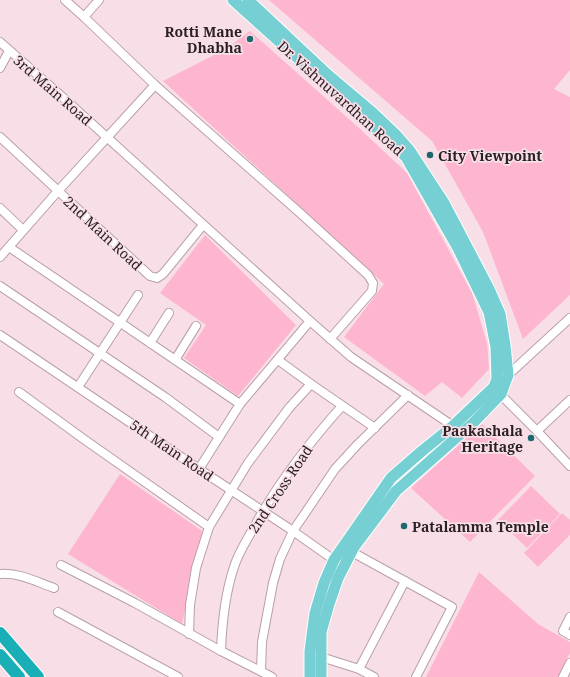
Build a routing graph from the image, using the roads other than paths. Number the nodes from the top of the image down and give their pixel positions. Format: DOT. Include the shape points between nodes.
graph roads {
  1 [pos="66,0"];
  2 [pos="99,0"];
  3 [pos="233,0"];
  4 [pos="248,0"];
  5 [pos="84,17"];
  6 [pos="0,42"];
  7 [pos="9,51"];
  8 [pos="0,68"];
  9 [pos="155,84"];
  10 [pos="0,137"];
  11 [pos="106,138"];
  12 [pos="58,191"];
  13 [pos="0,208"];
  14 [pos="203,225"];
  15 [pos="23,230"];
  16 [pos="9,247"];
  17 [pos="0,257"];
  18 [pos="0,286"];
  19 [pos="138,295"];
  20 [pos="169,313"];
  21 [pos="570,318"];
  22 [pos="310,321"];
  23 [pos="120,322"];
  24 [pos="196,326"];
  25 [pos="0,335"];
  26 [pos="330,339"];
  27 [pos="150,343"];
  28 [pos="99,353"];
  29 [pos="175,360"];
  30 [pos="278,360"];
  31 [pos="508,375"];
  32 [pos="311,384"];
  33 [pos="78,387"];
  34 [pos="497,387"];
  35 [pos="19,392"];
  36 [pos="408,395"];
  37 [pos="570,400"];
  38 [pos="240,404"];
  39 [pos="342,406"];
  40 [pos="454,426"];
  41 [pos="375,428"];
  42 [pos="537,431"];
  43 [pos="219,437"];
  44 [pos="570,466"];
  45 [pos="199,469"];
  46 [pos="231,490"];
  47 [pos="262,511"];
  48 [pos="209,527"];
  49 [pos="294,532"];
  50 [pos="352,552"];
  51 [pos="334,560"];
  52 [pos="61,565"];
  53 [pos="344,565"];
  54 [pos="0,574"];
  55 [pos="405,581"];
  56 [pos="54,588"];
  57 [pos="58,612"];
  58 [pos="570,617"];
  59 [pos="0,633"];
  60 [pos="189,634"];
  61 [pos="570,635"];
  62 [pos="221,651"];
  63 [pos="0,655"];
  64 [pos="321,657"];
  65 [pos="570,663"];
  66 [pos="359,669"];
  67 [pos="261,671"];
  68 [pos="19,677"];
  69 [pos="38,677"];
  70 [pos="178,677"];
  71 [pos="272,677"];
  72 [pos="310,677"];
  73 [pos="321,677"];
  74 [pos="374,677"];
  75 [pos="416,677"];
  76 [pos="563,677"];
  1 -- 5 [label="street"];
  2 -- 5 [label="street"];
  3 -- 34 [label="main road, Dr. Vishnuvardhan Road" via="406,157 458,248 489,312 496,346"];
  4 -- 31 [label="main road, Dr. Vishnuvardhan Road" via="395,134 414,157 444,203 500,314"];
  5 -- 9 [label="street"];
  6 -- 7 [label="street, 3rd Main Road"];
  7 -- 8 [label="street"];
  7 -- 11 [label="street, 3rd Main Road"];
  9 -- 11 [label="street"];
  9 -- 26 [label="street" via="368,275 373,283 372,291"];
  10 -- 12 [label="street, 2nd Main Road"];
  11 -- 12 [label="street"];
  11 -- 14 [label="street, 3rd Main Road"];
  12 -- 14 [label="street, 2nd Main Road" via="150,276 156,278 163,274"];
  12 -- 15 [label="street"];
  13 -- 15 [label="street"];
  14 -- 22 [label="street, 3rd Main Road"];
  15 -- 16 [label="street"];
  16 -- 17 [label="street"];
  16 -- 23 [label="street"];
  18 -- 28 [label="street"];
  19 -- 23 [label="street"];
  20 -- 27 [label="street"];
  21 -- 31 [label="street"];
  22 -- 26 [label="street, 3rd Main Road"];
  22 -- 30 [label="street"];
  23 -- 27 [label="street"];
  23 -- 28 [label="street"];
  24 -- 29 [label="street"];
  25 -- 33 [label="street, 5th Main Road"];
  26 -- 36 [label="street, 3rd Main Road" via="351,357"];
  27 -- 29 [label="street"];
  28 -- 33 [label="street"];
  28 -- 43 [label="street"];
  29 -- 38 [label="street"];
  30 -- 32 [label="street"];
  30 -- 38 [label="street"];
  31 -- 34 [label="main road, Dr. Vishnuvardhan Road"];
  31 -- 34 [label="street"];
  32 -- 39 [label="street"];
  32 -- 46 [label="street" via="289,408"];
  33 -- 45 [label="street, 5th Main Road"];
  34 -- 40 [label="main road, Dr. Vishnuvardhan Road"];
  34 -- 42 [label="street"];
  34 -- 50 [label="main road, Dr. Vishnuvardhan Road" via="473,423 396,491"];
  35 -- 48 [label="street"];
  36 -- 40 [label="street, 3rd Main Road"];
  36 -- 41 [label="street"];
  37 -- 42 [label="street"];
  38 -- 43 [label="street"];
  39 -- 41 [label="street"];
  39 -- 47 [label="street, 2nd Cross Road" via="320,430"];
  40 -- 51 [label="main road, Dr. Vishnuvardhan Road" via="391,478"];
  41 -- 49 [label="street" via="335,469"];
  42 -- 44 [label="street"];
  43 -- 45 [label="street"];
  45 -- 46 [label="street, 5th Main Road"];
  46 -- 47 [label="street, 5th Main Road"];
  46 -- 48 [label="street"];
  47 -- 49 [label="street, 5th Main Road"];
  47 -- 62 [label="street, 2nd Cross Road" via="234,566 222,627"];
  48 -- 60 [label="street" via="196,568 190,605"];
  49 -- 51 [label="street, 5th Main Road"];
  49 -- 67 [label="street" via="280,559 273,583 262,642"];
  50 -- 53 [label="main road, Dr. Vishnuvardhan Road"];
  50 -- 55 [label="street"];
  51 -- 53 [label="street, 5th Main Road"];
  51 -- 72 [label="main road, Dr. Vishnuvardhan Road" via="315,613 310,651"];
  52 -- 60 [label="street"];
  53 -- 64 [label="main road, Dr. Vishnuvardhan Road" via="321,632"];
  54 -- 56 [label="street" via="28,578"];
  55 -- 66 [label="street"];
  55 -- 75 [label="street" via="452,607"];
  57 -- 70 [label="street"];
  58 -- 61 [label="street" via="563,631"];
  59 -- 69 [label="highway"];
  60 -- 62 [label="street"];
  62 -- 67 [label="street"];
  63 -- 68 [label="highway"];
  64 -- 66 [label="street"];
  64 -- 73 [label="main road, Dr. Vishnuvardhan Road"];
  65 -- 76 [label="street"];
  66 -- 74 [label="street"];
  67 -- 71 [label="street"];
}
